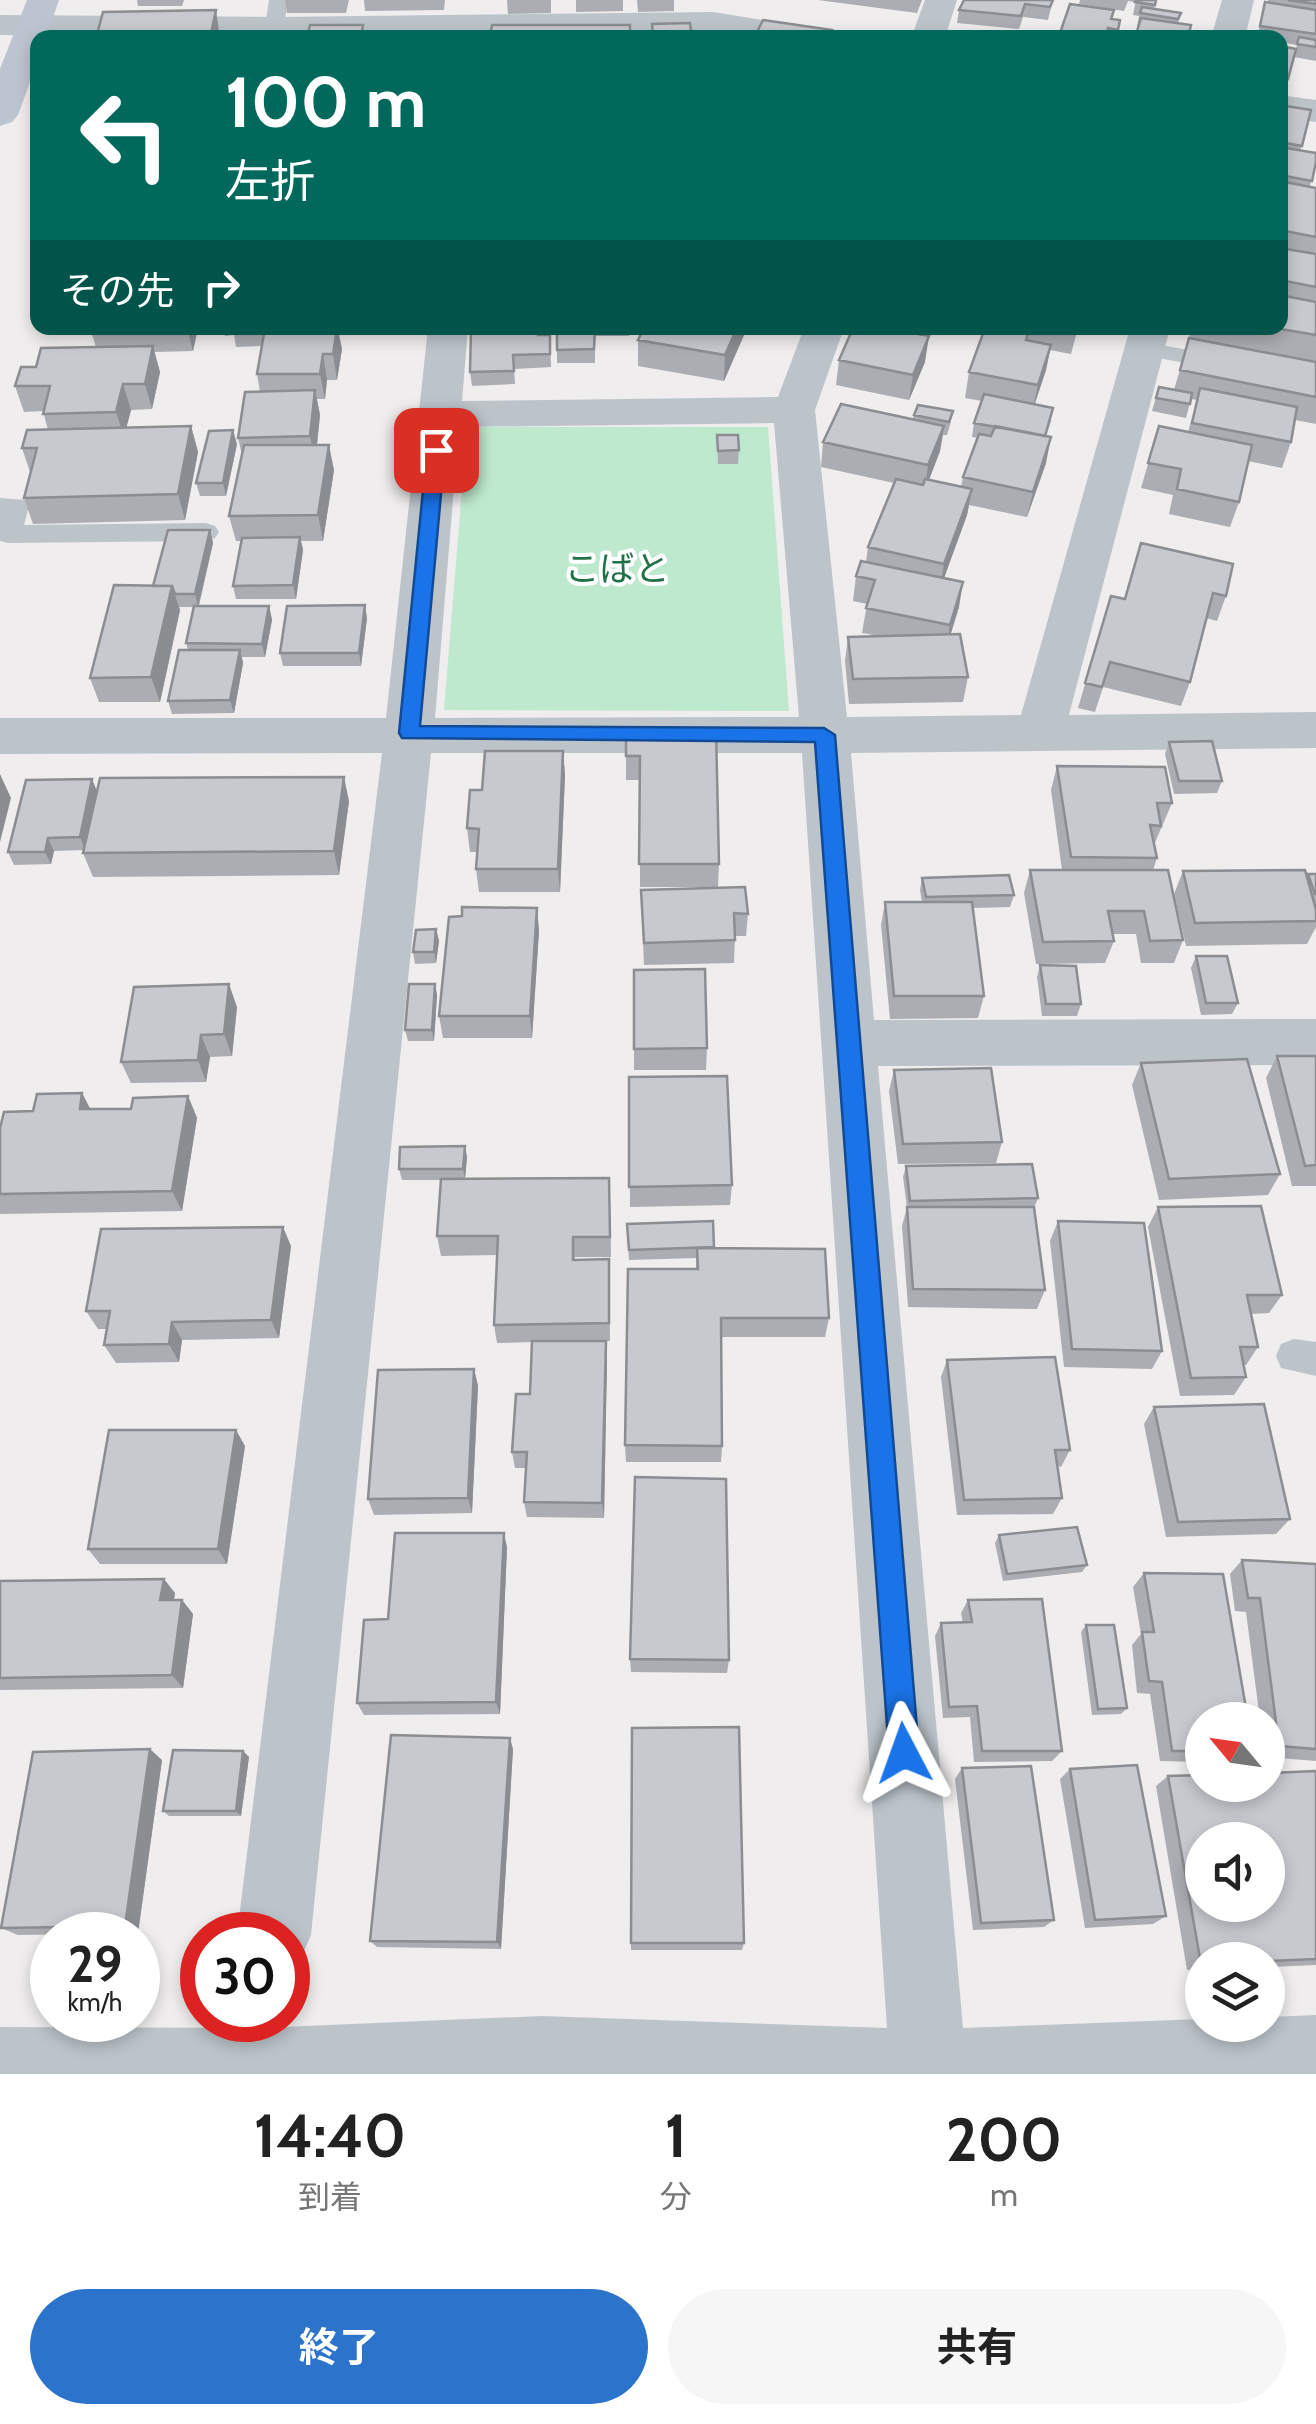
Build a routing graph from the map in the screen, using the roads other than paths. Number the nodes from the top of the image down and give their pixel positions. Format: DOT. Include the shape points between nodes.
graph roads {
  1 [pos="942,0"];
  2 [pos="1238,0"];
  3 [pos="709,11"];
  4 [pos="277,14"];
  5 [pos="25,17"];
  6 [pos="478,20"];
  7 [pos="781,30"];
  8 [pos="931,30"];
  9 [pos="1230,30"];
  10 [pos="1288,107"];
  11 [pos="1316,112"];
  12 [pos="0,115"];
  13 [pos="447,335"];
  14 [pos="821,335"];
  15 [pos="1147,338"];
  16 [pos="1316,380"];
  17 [pos="794,410"];
  18 [pos="440,414"];
  19 [pos="0,506"];
  20 [pos="206,532"];
  21 [pos="1316,730"];
  22 [pos="1042,731"];
  23 [pos="409,733"];
  24 [pos="824,735"];
  25 [pos="0,736"];
  26 [pos="1316,1042"];
  27 [pos="849,1043"];
  28 [pos="277,1912"];
  29 [pos="262,2043"];
  30 [pos="1316,2053"];
  31 [pos="542,2064"];
  32 [pos="0,2065"];
  33 [pos="928,2068"];
  1 -- 8 [label="street"];
  2 -- 9 [label="street"];
  3 -- 6 [label="street"];
  3 -- 7 [label="street"];
  4 -- 5 [label="street"];
  4 -- 6 [label="street"];
  5 -- 12 [label="main road"];
  10 -- 11 [label="street"];
  13 -- 18 [label="street"];
  14 -- 17 [label="street"];
  15 -- 16 [label="lane"];
  15 -- 22 [label="street"];
  17 -- 18 [label="street"];
  17 -- 24 [label="street"];
  18 -- 23 [label="street"];
  19 -- 20 [label="lane" via="16,506 8,534"];
  21 -- 22 [label="street"];
  22 -- 24 [label="street"];
  23 -- 24 [label="street"];
  23 -- 25 [label="street"];
  23 -- 28 [label="street"];
  24 -- 27 [label="street"];
  26 -- 27 [label="street"];
  27 -- 33 [label="street"];
  29 -- 31 [label="street"];
  29 -- 32 [label="street"];
  30 -- 33 [label="street"];
  31 -- 33 [label="street"];
}
